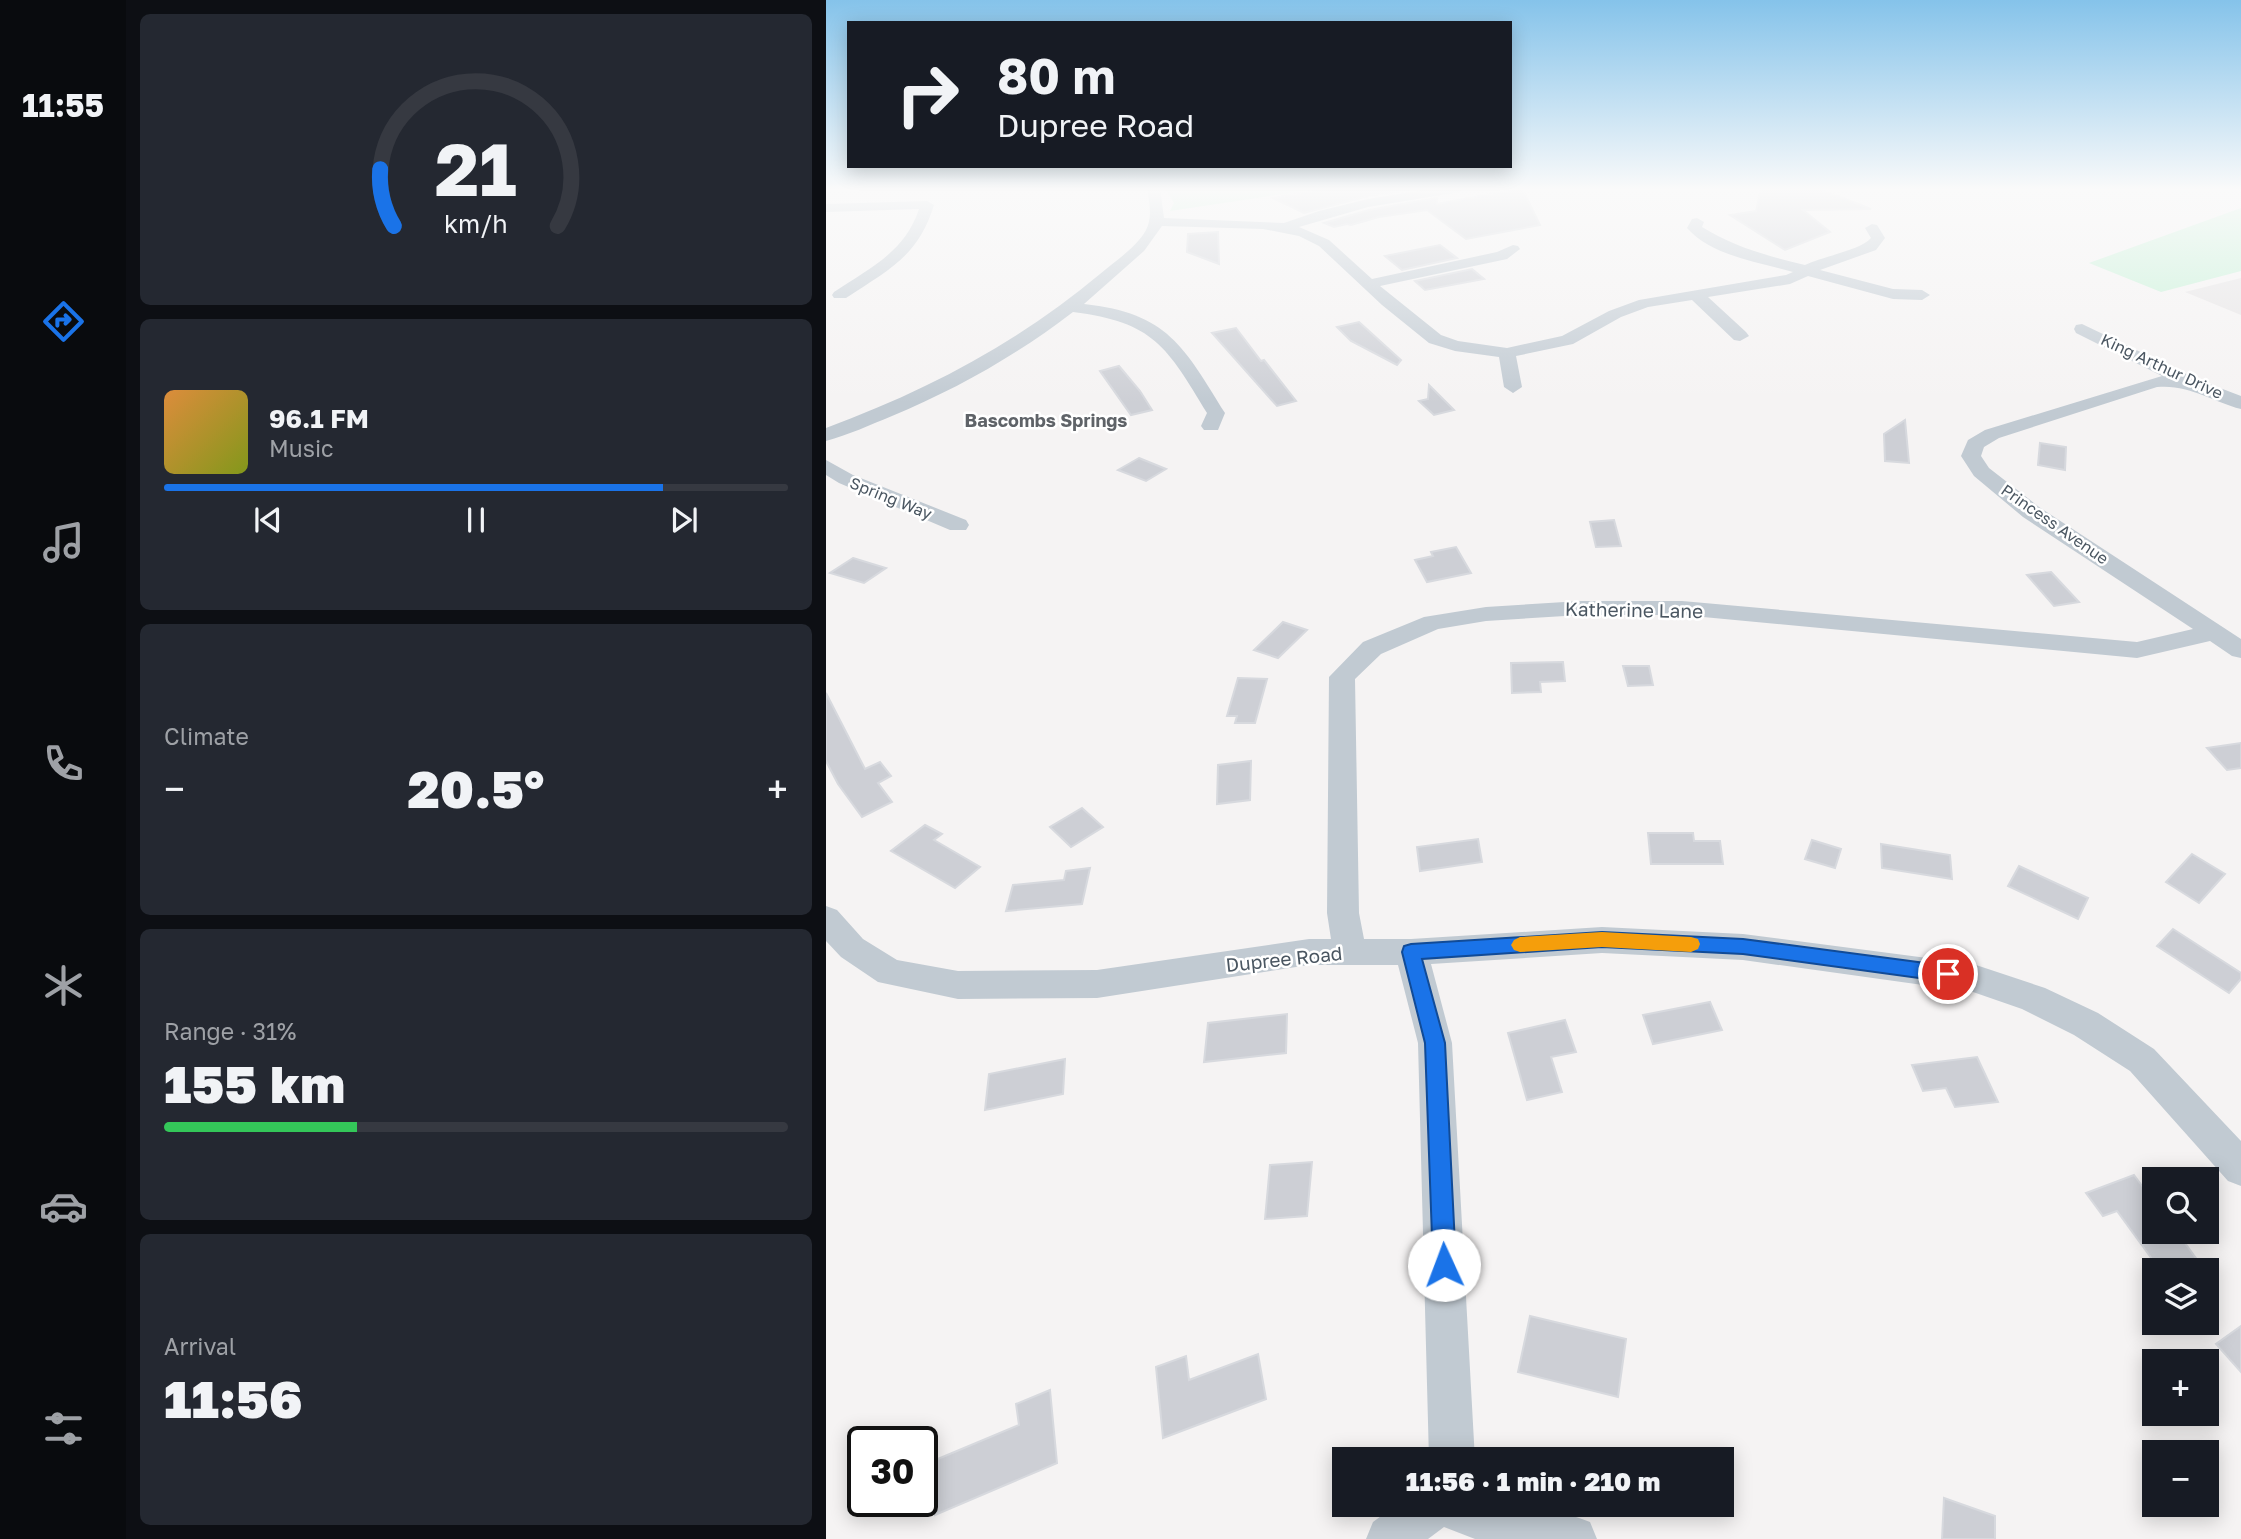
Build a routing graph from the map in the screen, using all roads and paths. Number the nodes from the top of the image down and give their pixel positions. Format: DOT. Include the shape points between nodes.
graph roads {
  1 [pos="895,260"];
  2 [pos="1124,260"];
  3 [pos="1342,260"];
  4 [pos="1484,260"];
  5 [pos="1765,260"];
  6 [pos="1828,260"];
  7 [pos="1804,271"];
  8 [pos="1369,285"];
  9 [pos="840,295"];
  10 [pos="1696,295"];
  11 [pos="1922,295"];
  12 [pos="1071,307"];
  13 [pos="2082,329"];
  14 [pos="1740,336"];
  15 [pos="1507,353"];
  16 [pos="2193,384"];
  17 [pos="1513,387"];
  18 [pos="2241,403"];
  19 [pos="1211,426"];
  20 [pos="826,435"];
  21 [pos="826,466"];
  22 [pos="958,525"];
  23 [pos="2215,632"];
  24 [pos="2241,650"];
  25 [pos="826,919"];
  26 [pos="1350,952"];
  27 [pos="1411,952"];
  28 [pos="2241,1168"];
  29 [pos="1451,1447"];
  30 [pos="1418,1517"];
  31 [pos="1479,1517"];
  32 [pos="1390,1539"];
  33 [pos="1573,1539"];
  1 -- 9 [label="street"];
  2 -- 12 [label="street"];
  3 -- 8 [label="street"];
  4 -- 8 [label="street"];
  5 -- 7 [label="street"];
  6 -- 7 [label="street"];
  7 -- 10 [label="street" via="1790,279"];
  7 -- 11 [label="street" via="1893,294"];
  8 -- 15 [label="street" via="1435,339"];
  10 -- 14 [label="street"];
  10 -- 15 [label="street" via="1645,303 1567,340"];
  12 -- 19 [label="street" via="1123,315 1158,332 1177,350 1216,413"];
  12 -- 20 [label="street" via="956,381"];
  13 -- 16 [label="street, King Arthur Drive"];
  15 -- 17 [label="street"];
  16 -- 18 [label="street, King Arthur Drive"];
  16 -- 23 [label="street, Princess Avenue" via="2155,382 1992,434 1975,444 1971,456 1981,472 2031,512"];
  21 -- 22 [label="street, Spring Way" via="846,480"];
  23 -- 24 [label="street, Princess Avenue"];
  23 -- 26 [label="street, Katherine Lane" via="2137,650 1682,608 1581,607 1433,622 1372,648 1342,677 1343,913"];
  25 -- 26 [label="street, Dupree Road" via="852,948 890,972 958,985 1097,984 1309,952"];
  26 -- 27 [label="street, Dupree Road"];
  27 -- 28 [label="street, Dupree Road" via="1602,940 1743,947 1973,978 2075,1018 2142,1060"];
  27 -- 29 [label="street" via="1435,1043"];
  30 -- 32 [label="street"];
  31 -- 33 [label="street"];
}
